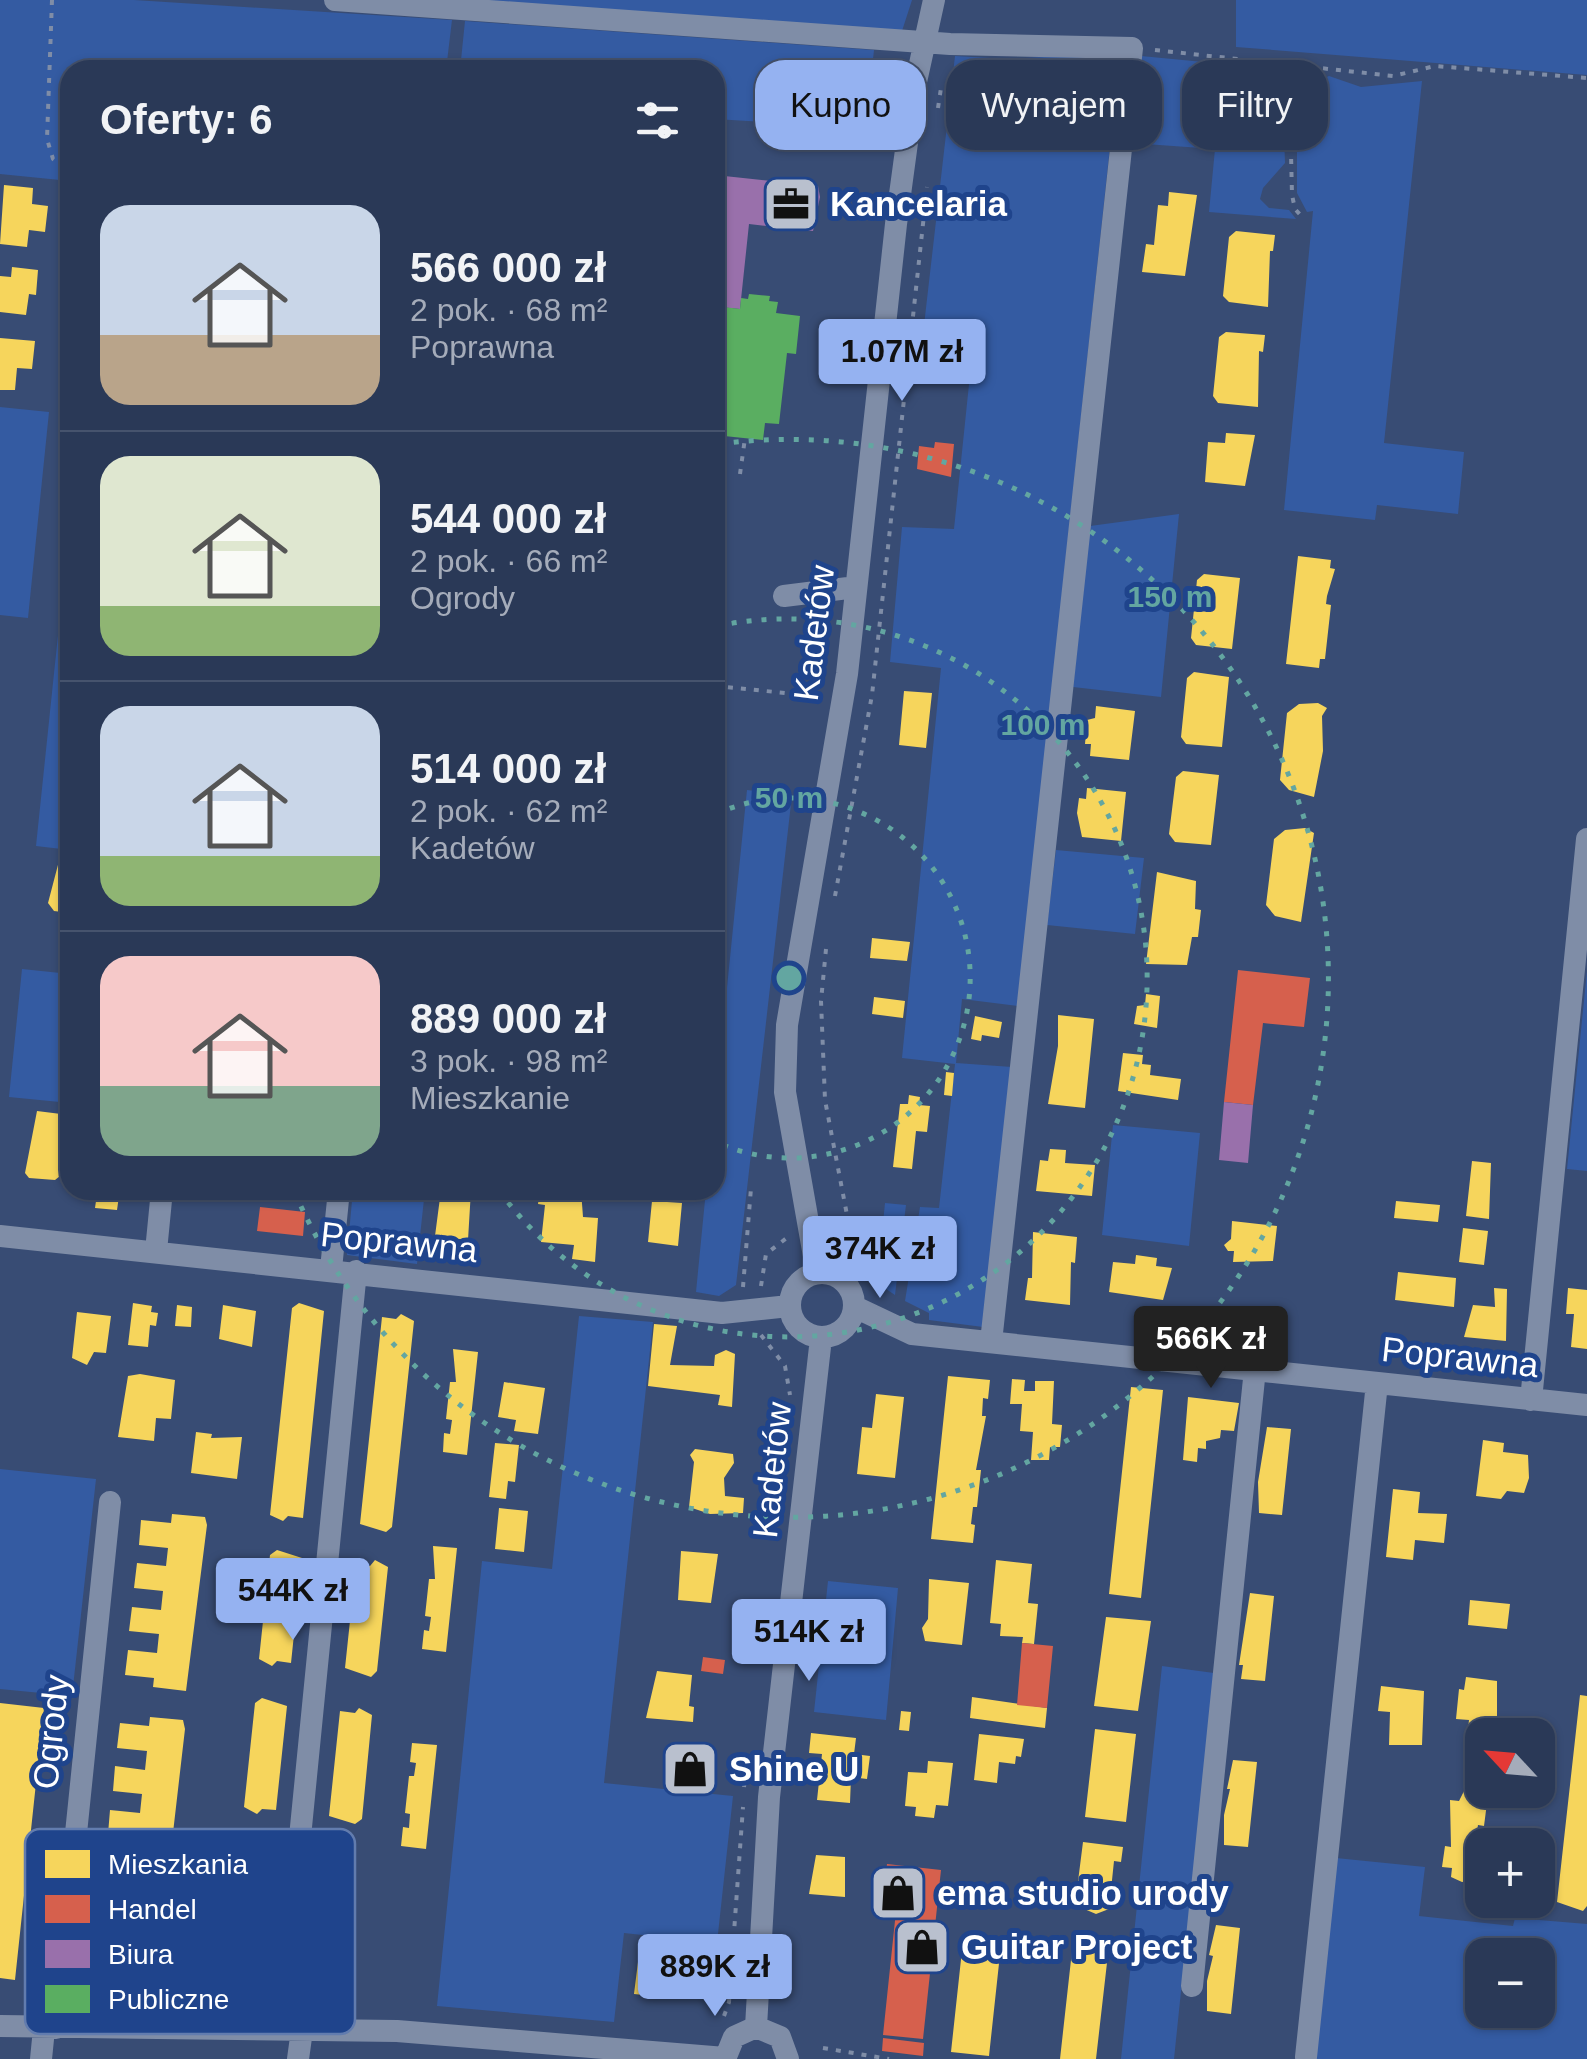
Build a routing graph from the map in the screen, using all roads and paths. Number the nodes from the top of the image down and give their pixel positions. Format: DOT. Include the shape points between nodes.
graph roads {
  1 [pos="52,0"];
  2 [pos="334,0"];
  3 [pos="934,0"];
  4 [pos="923,39"];
  5 [pos="950,44"];
  6 [pos="1132,48"];
  7 [pos="1232,60"];
  8 [pos="1328,70"];
  9 [pos="1587,78"];
  10 [pos="935,124"];
  11 [pos="1291,150"];
  12 [pos="60,164"];
  13 [pos="928,175"];
  14 [pos="856,216"];
  15 [pos="866,217"];
  16 [pos="1304,219"];
  17 [pos="745,438"];
  18 [pos="740,474"];
  19 [pos="856,586"];
  20 [pos="784,596"];
  21 [pos="725,687"];
  22 [pos="816,696"];
  23 [pos="1587,839"];
  24 [pos="833,907"];
  25 [pos="826,946"];
  26 [pos="752,1188"];
  27 [pos="161,1200"];
  28 [pos="338,1200"];
  29 [pos="811,1233"];
  30 [pos="0,1236"];
  31 [pos="156,1251"];
  32 [pos="331,1269"];
  33 [pos="356,1271"];
  34 [pos="817,1273"];
  35 [pos="761,1299"];
  36 [pos="789,1306"];
  37 [pos="854,1307"];
  38 [pos="763,1334"];
  39 [pos="821,1338"];
  40 [pos="991,1342"];
  41 [pos="1255,1369"];
  42 [pos="1377,1383"];
  43 [pos="1530,1400"];
  44 [pos="1587,1405"];
  45 [pos="110,1502"];
  46 [pos="73,1829"];
  47 [pos="309,1829"];
  48 [pos="1192,1986"];
  49 [pos="0,2026"];
  50 [pos="25,2027"];
  51 [pos="756,2028"];
  52 [pos="355,2031"];
  53 [pos="48,2034"];
  54 [pos="293,2034"];
  55 [pos="823,2048"];
  56 [pos="1306,2057"];
  57 [pos="41,2059"];
  58 [pos="298,2059"];
  59 [pos="725,2059"];
  60 [pos="788,2059"];
  61 [pos="889,2059"];
  1 -- 12 [label="path" via="47,139"];
  2 -- 4 [label="street"];
  3 -- 4 [label="street, Kadetów"];
  4 -- 5 [label="street"];
  4 -- 19 [label="street, Kadetów"];
  5 -- 6 [label="street"];
  5 -- 10 [label="path"];
  6 -- 7 [label="path"];
  6 -- 40 [label="street"];
  8 -- 9 [label="path" via="1393,76 1436,66"];
  11 -- 16 [label="path" via="1292,195"];
  13 -- 24 [label="path" via="872,695"];
  14 -- 15 [label="path"];
  17 -- 18 [label="path"];
  19 -- 20 [label="street"];
  19 -- 29 [label="street, Kadetów" via="784,1064"];
  21 -- 22 [label="path"];
  23 -- 43 [label="street"];
  25 -- 29 [label="path" via="825,1100 847,1215 837,1228"];
  26 -- 35 [label="path" via="743,1290"];
  27 -- 31 [label="street"];
  28 -- 32 [label="street"];
  29 -- 34 [label="street, Kadetów"];
  29 -- 35 [label="path" via="773,1245 766,1254"];
  30 -- 31 [label="street, Poprawna"];
  31 -- 32 [label="street, Poprawna"];
  32 -- 33 [label="street, Poprawna"];
  33 -- 35 [label="street, Poprawna" via="722,1313"];
  33 -- 47 [label="street"];
  34 -- 36 [label="street" via="800,1281"];
  34 -- 37 [label="street" via="848,1286"];
  35 -- 36 [label="street, Poprawna"];
  35 -- 38 [label="path"];
  36 -- 39 [label="street" via="795,1325"];
  37 -- 39 [label="street" via="844,1330"];
  37 -- 40 [label="street, Poprawna" via="912,1334"];
  39 -- 51 [label="street, Kadetów" via="769,1797"];
  40 -- 41 [label="street, Poprawna"];
  41 -- 42 [label="street, Poprawna"];
  41 -- 48 [label="street"];
  42 -- 43 [label="street, Poprawna"];
  42 -- 56 [label="street"];
  43 -- 44 [label="street, Poprawna"];
  45 -- 46 [label="street, Ogrody"];
  49 -- 50 [label="street"];
  51 -- 59 [label="street" via="734,2037"];
  51 -- 60 [label="street" via="780,2037"];
  52 -- 59 [label="street"];
  53 -- 57 [label="street, Ogrody"];
  54 -- 58 [label="street"];
  55 -- 61 [label="path"];
}
